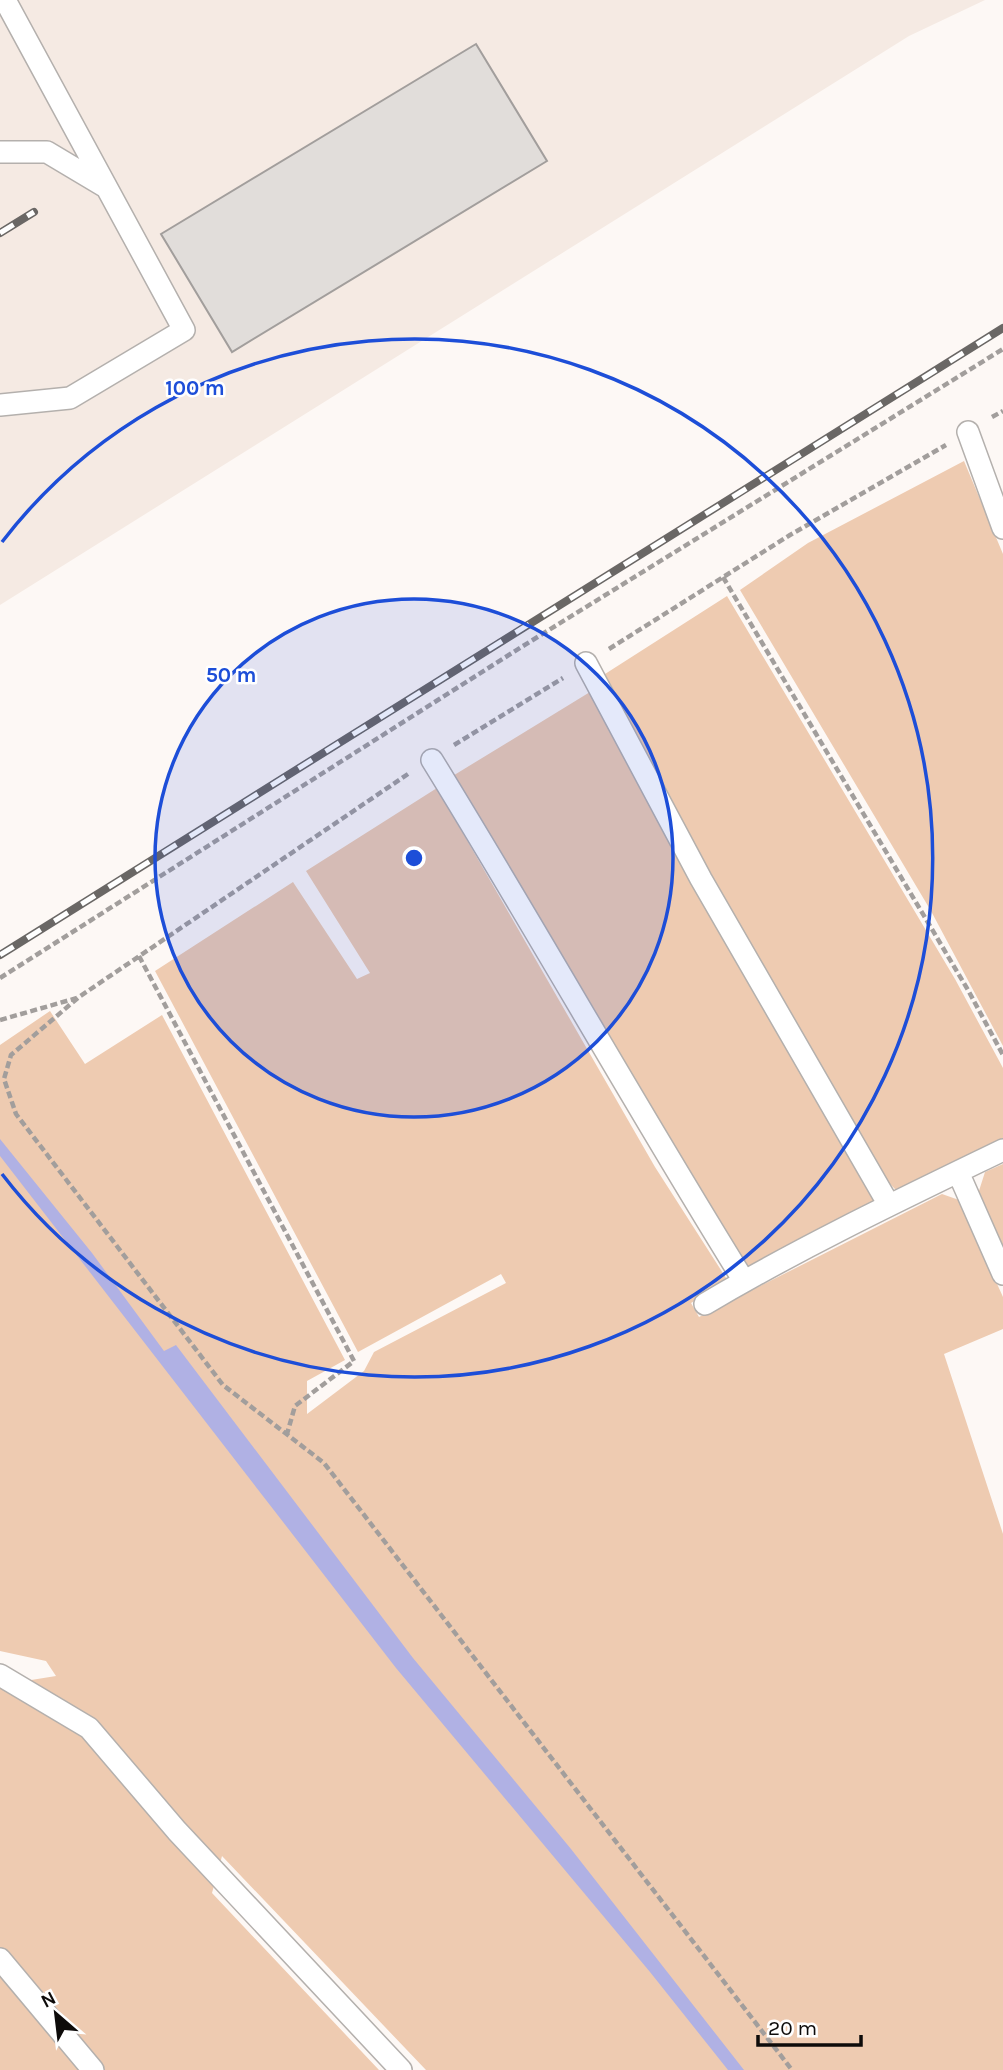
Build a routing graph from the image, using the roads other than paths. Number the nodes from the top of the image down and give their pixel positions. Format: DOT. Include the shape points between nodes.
graph roads {
  1 [pos="5,0"];
  2 [pos="0,152"];
  3 [pos="106,188"];
  4 [pos="0,405"];
  5 [pos="968,432"];
  6 [pos="1003,528"];
  7 [pos="586,663"];
  8 [pos="432,760"];
  9 [pos="1003,1150"];
  10 [pos="958,1172"];
  11 [pos="889,1205"];
  12 [pos="1003,1274"];
  13 [pos="744,1281"];
  14 [pos="705,1304"];
  15 [pos="0,1675"];
  16 [pos="0,1959"];
  17 [pos="93,2070"];
  18 [pos="401,2070"];
  1 -- 3 [label="lane"];
  2 -- 3 [label="lane" via="47,152"];
  3 -- 4 [label="lane" via="184,330 70,398"];
  5 -- 6 [label="lane"];
  7 -- 11 [label="lane" via="701,879"];
  8 -- 13 [label="lane"];
  9 -- 10 [label="lane"];
  10 -- 11 [label="lane"];
  10 -- 12 [label="lane"];
  11 -- 13 [label="lane"];
  13 -- 14 [label="lane"];
  15 -- 18 [label="lane" via="89,1728 177,1830"];
  16 -- 17 [label="lane"];
}
